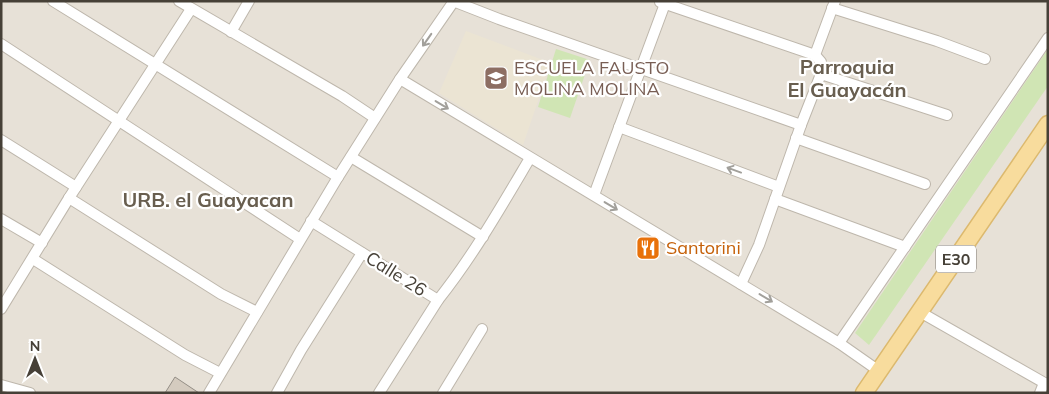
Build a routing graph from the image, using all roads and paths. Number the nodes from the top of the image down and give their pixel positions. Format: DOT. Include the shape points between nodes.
graph roads {
  1 [pos="53,1"];
  2 [pos="179,1"];
  3 [pos="249,1"];
  4 [pos="454,1"];
  5 [pos="663,2"];
  6 [pos="834,5"];
  7 [pos="191,9"];
  8 [pos="231,32"];
  9 [pos="1048,38"];
  10 [pos="1,44"];
  11 [pos="815,56"];
  12 [pos="985,59"];
  13 [pos="155,65"];
  14 [pos="642,70"];
  15 [pos="821,74"];
  16 [pos="400,79"];
  17 [pos="947,115"];
  18 [pos="376,118"];
  19 [pos="119,121"];
  20 [pos="1048,124"];
  21 [pos="801,125"];
  22 [pos="619,127"];
  23 [pos="796,138"];
  24 [pos="1,140"];
  25 [pos="351,157"];
  26 [pos="530,158"];
  27 [pos="338,177"];
  28 [pos="925,184"];
  29 [pos="76,187"];
  30 [pos="779,187"];
  31 [pos="594,195"];
  32 [pos="69,198"];
  33 [pos="775,199"];
  34 [pos="1,219"];
  35 [pos="311,221"];
  36 [pos="483,237"];
  37 [pos="300,239"];
  38 [pos="42,244"];
  39 [pos="905,247"];
  40 [pos="362,253"];
  41 [pos="32,259"];
  42 [pos="741,284"];
  43 [pos="438,300"];
  44 [pos="3,302"];
  45 [pos="257,312"];
  46 [pos="920,312"];
  47 [pos="482,329"];
  48 [pos="839,343"];
  49 [pos="879,371"];
  50 [pos="220,374"];
  51 [pos="1,385"];
  52 [pos="1044,387"];
  53 [pos="27,392"];
  54 [pos="209,393"];
  55 [pos="277,393"];
  56 [pos="379,393"];
  57 [pos="443,393"];
  58 [pos="864,393"];
  1 -- 13 [label="street"];
  2 -- 7 [label="street"];
  3 -- 8 [label="street"];
  4 -- 14 [label="street"];
  4 -- 16 [label="street, one-way"];
  5 -- 11 [label="street"];
  5 -- 14 [label="street"];
  6 -- 11 [label="street"];
  6 -- 12 [label="street"];
  7 -- 8 [label="street"];
  7 -- 13 [label="street"];
  8 -- 18 [label="street"];
  9 -- 39 [label="street"];
  10 -- 19 [label="street"];
  11 -- 15 [label="street" via="821,62"];
  13 -- 19 [label="street"];
  13 -- 27 [label="street"];
  14 -- 21 [label="street"];
  14 -- 22 [label="street"];
  15 -- 17 [label="street"];
  15 -- 21 [label="street"];
  16 -- 18 [label="street"];
  16 -- 26 [label="street, one-way"];
  18 -- 25 [label="street"];
  19 -- 29 [label="street"];
  19 -- 37 [label="street"];
  20 -- 46 [label="main road, E30"];
  21 -- 23 [label="street"];
  30 -- 22 [label="street, one-way"];
  22 -- 31 [label="street"];
  23 -- 28 [label="street"];
  23 -- 30 [label="street"];
  24 -- 29 [label="street"];
  25 -- 27 [label="street"];
  25 -- 36 [label="street"];
  26 -- 31 [label="street"];
  26 -- 36 [label="street"];
  27 -- 35 [label="street"];
  29 -- 32 [label="street"];
  30 -- 33 [label="street"];
  31 -- 42 [label="street, one-way"];
  32 -- 38 [label="street"];
  32 -- 45 [label="street" via="221,294"];
  33 -- 39 [label="street"];
  33 -- 42 [label="street" via="759,246"];
  34 -- 38 [label="street"];
  35 -- 37 [label="street"];
  35 -- 40 [label="street, Calle 26"];
  36 -- 43 [label="street"];
  37 -- 45 [label="street"];
  38 -- 41 [label="street"];
  39 -- 48 [label="street"];
  40 -- 43 [label="street, Calle 26"];
  40 -- 55 [label="street"];
  41 -- 44 [label="street"];
  41 -- 50 [label="street"];
  42 -- 48 [label="street, one-way"];
  43 -- 56 [label="street, Calle 26"];
  45 -- 50 [label="street"];
  46 -- 49 [label="main road, E30"];
  46 -- 52 [label="street"];
  47 -- 57 [label="street"];
  48 -- 49 [label="street"];
  49 -- 58 [label="main road, E30"];
  50 -- 54 [label="street"];
  51 -- 53 [label="street"];
}
